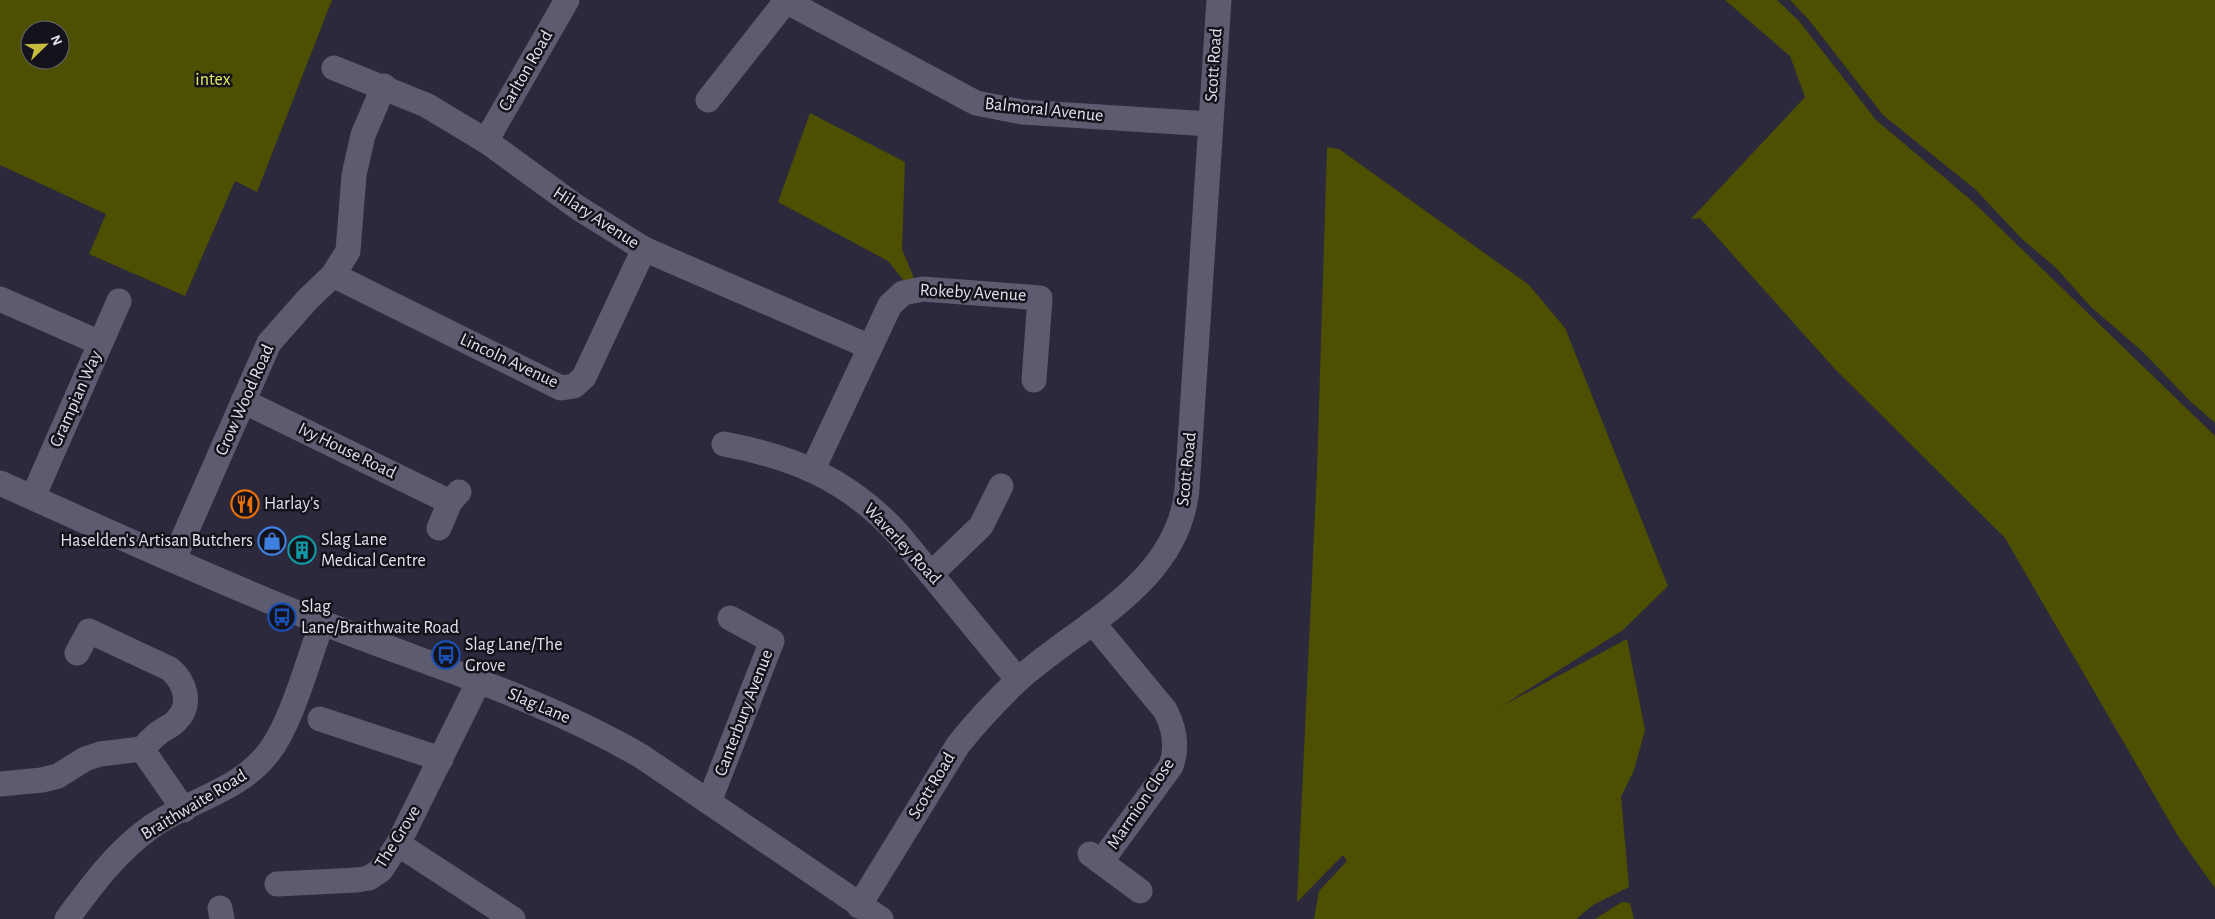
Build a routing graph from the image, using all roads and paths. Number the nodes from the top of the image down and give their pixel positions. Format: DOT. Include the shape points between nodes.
graph roads {
  1 [pos="567,0"];
  2 [pos="785,0"];
  3 [pos="1219,0"];
  4 [pos="334,68"];
  5 [pos="384,86"];
  6 [pos="709,101"];
  7 [pos="1210,124"];
  8 [pos="486,141"];
  9 [pos="644,249"];
  10 [pos="333,275"];
  11 [pos="0,299"];
  12 [pos="119,301"];
  13 [pos="100,343"];
  14 [pos="870,347"];
  15 [pos="1034,380"];
  16 [pos="244,401"];
  17 [pos="724,444"];
  18 [pos="813,469"];
  19 [pos="0,483"];
  20 [pos="1001,486"];
  21 [pos="33,497"];
  22 [pos="439,528"];
  23 [pos="174,559"];
  24 [pos="931,574"];
  25 [pos="730,618"];
  26 [pos="322,623"];
  27 [pos="1094,623"];
  28 [pos="77,653"];
  29 [pos="1018,680"];
  30 [pos="479,681"];
  31 [pos="320,719"];
  32 [pos="142,749"];
  33 [pos="442,759"];
  34 [pos="0,784"];
  35 [pos="709,802"];
  36 [pos="184,810"];
  37 [pos="398,844"];
  38 [pos="292,876"];
  39 [pos="1140,891"];
  40 [pos="859,906"];
  41 [pos="67,919"];
  42 [pos="513,919"];
  43 [pos="881,919"];
  1 -- 8 [label="street, Carlton Road"];
  2 -- 6 [label="street"];
  2 -- 7 [label="street, Balmoral Avenue" via="976,103 1022,112"];
  3 -- 7 [label="street, Scott Road"];
  4 -- 5 [label="street, Hilary Avenue"];
  5 -- 8 [label="street, Hilary Avenue" via="426,105"];
  5 -- 10 [label="street, Crow Wood Road" via="363,136 354,175 348,251"];
  7 -- 27 [label="street, Scott Road" via="1186,503 1160,558 1127,596"];
  8 -- 9 [label="street, Hilary Avenue" via="577,207"];
  9 -- 10 [label="street, Lincoln Avenue" via="584,377 574,386 561,388"];
  9 -- 14 [label="street, Hilary Avenue"];
  10 -- 16 [label="street, Crow Wood Road" via="268,343"];
  11 -- 13 [label="street"];
  12 -- 13 [label="street, Grampian Way"];
  13 -- 21 [label="street, Grampian Way"];
  14 -- 15 [label="street, Rokeby Avenue" via="890,305 911,290 1040,298"];
  14 -- 18 [label="street, Rokeby Avenue"];
  16 -- 22 [label="street, Ivy House Road" via="454,497"];
  16 -- 23 [label="street, Crow Wood Road"];
  17 -- 18 [label="street, Waverley Road" via="757,450"];
  18 -- 24 [label="street, Waverley Road" via="882,516"];
  19 -- 21 [label="street, Slag Lane"];
  20 -- 24 [label="street" via="980,526"];
  21 -- 23 [label="street, Slag Lane"];
  23 -- 26 [label="street, Slag Lane"];
  24 -- 29 [label="street, Waverley Road"];
  25 -- 35 [label="street, Canterbury Avenue" via="772,641"];
  26 -- 30 [label="street, Slag Lane"];
  26 -- 36 [label="street, Braithwaite Road" via="281,736 268,754 253,770 227,788"];
  27 -- 29 [label="street, Scott Road"];
  27 -- 39 [label="street, Marmion Close" via="1165,710 1176,742 1171,766 1096,858"];
  28 -- 32 [label="street" via="82,628 170,669 180,678 185,690 183,713"];
  29 -- 40 [label="street, Scott Road" via="958,744"];
  30 -- 33 [label="street, The Grove"];
  30 -- 35 [label="street, Slag Lane" via="606,736"];
  31 -- 33 [label="street" via="349,741"];
  32 -- 34 [label="street" via="100,754 85,759 58,776 42,780"];
  32 -- 36 [label="street"];
  33 -- 37 [label="street, The Grove"];
  35 -- 40 [label="street, Slag Lane"];
  36 -- 41 [label="street, Braithwaite Road" via="152,827 105,868"];
  37 -- 38 [label="street, The Grove" via="381,870 369,878"];
  37 -- 42 [label="street"];
  40 -- 43 [label="street, Slag Lane"];
}
